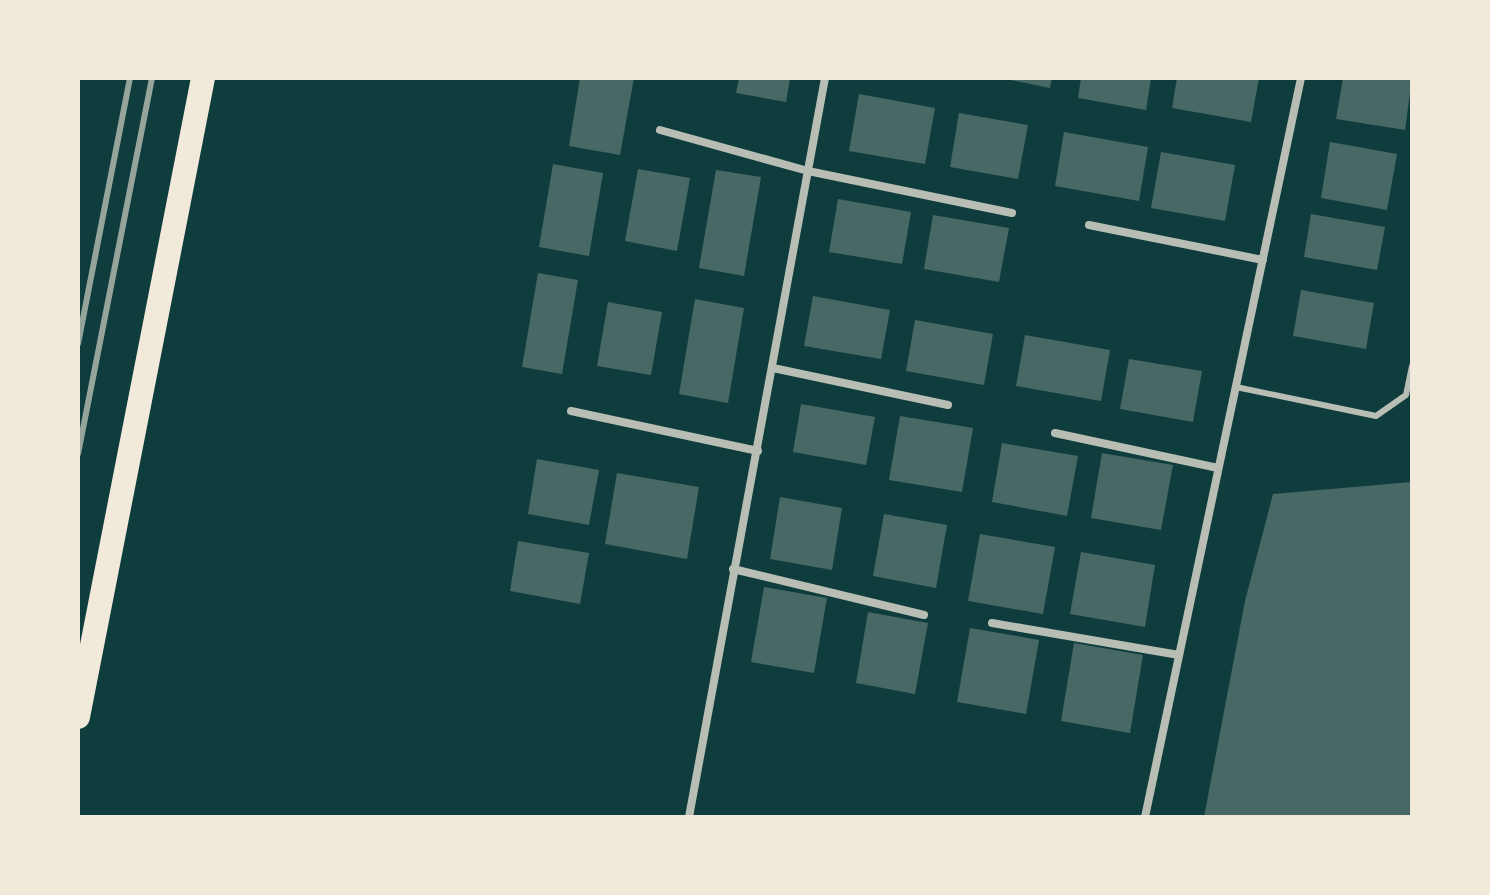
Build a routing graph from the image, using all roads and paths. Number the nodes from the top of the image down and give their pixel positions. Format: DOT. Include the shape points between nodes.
graph roads {
  1 [pos="203,78"];
  2 [pos="825,78"];
  3 [pos="1301,78"];
  4 [pos="660,130"];
  5 [pos="808,171"];
  6 [pos="1012,213"];
  7 [pos="1089,225"];
  8 [pos="1263,260"];
  9 [pos="1412,366"];
  10 [pos="773,368"];
  11 [pos="1236,387"];
  12 [pos="948,405"];
  13 [pos="571,411"];
  14 [pos="1055,433"];
  15 [pos="758,451"];
  16 [pos="1218,468"];
  17 [pos="733,569"];
  18 [pos="924,615"];
  19 [pos="992,623"];
  20 [pos="1179,655"];
  21 [pos="78,717"];
  22 [pos="689,817"];
  23 [pos="1145,817"];
  1 -- 21 [label="highway"];
  2 -- 5 [label="street"];
  3 -- 8 [label="street"];
  4 -- 5 [label="street"];
  5 -- 6 [label="street"];
  5 -- 10 [label="street"];
  7 -- 8 [label="street"];
  8 -- 11 [label="street"];
  9 -- 11 [label="lane" via="1406,395 1376,416"];
  10 -- 12 [label="street"];
  10 -- 15 [label="street"];
  11 -- 16 [label="street"];
  13 -- 15 [label="street"];
  14 -- 16 [label="street"];
  15 -- 17 [label="street"];
  16 -- 20 [label="street"];
  17 -- 18 [label="street"];
  17 -- 22 [label="street"];
  19 -- 20 [label="street"];
  20 -- 23 [label="street"];
}
